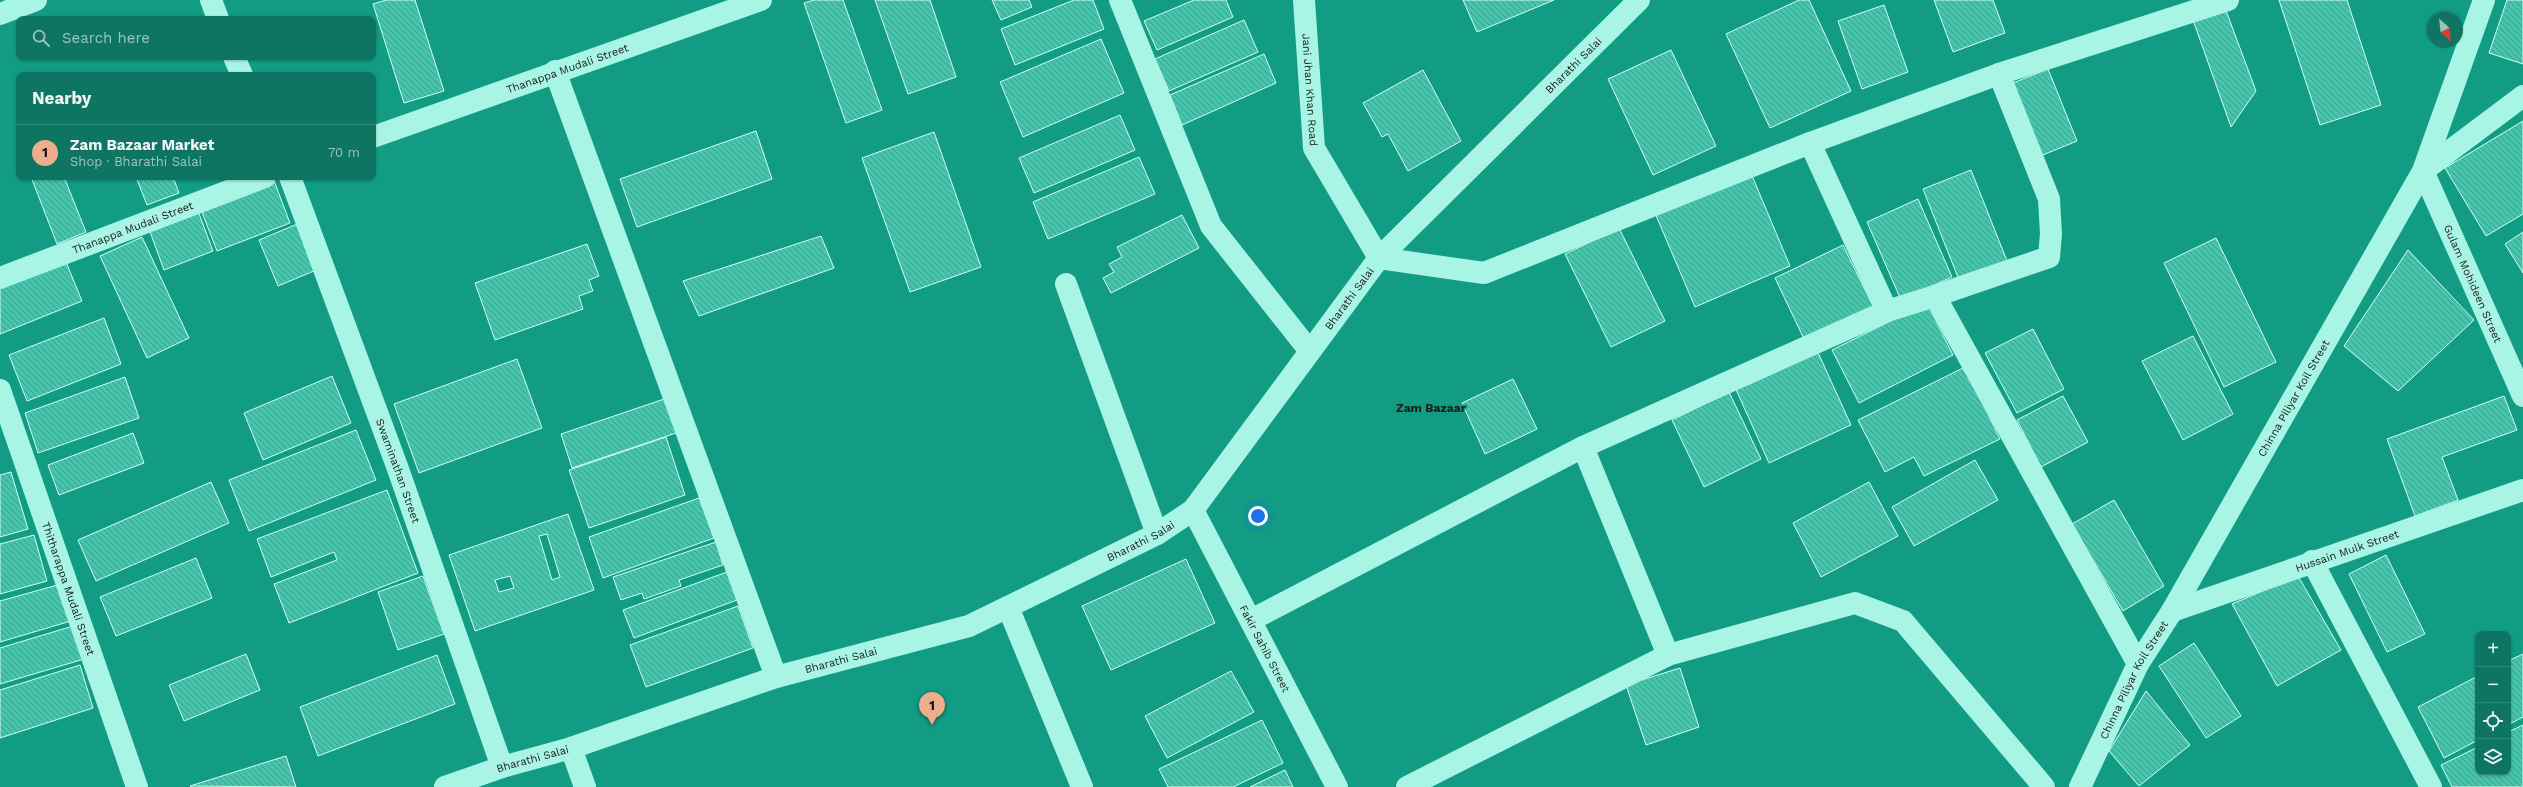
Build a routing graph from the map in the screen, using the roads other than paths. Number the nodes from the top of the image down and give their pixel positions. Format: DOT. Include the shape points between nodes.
graph roads {
  1 [pos="36,0"];
  2 [pos="211,0"];
  3 [pos="761,0"];
  4 [pos="1120,0"];
  5 [pos="1304,0"];
  6 [pos="1639,0"];
  7 [pos="2228,0"];
  8 [pos="2484,0"];
  9 [pos="0,14"];
  10 [pos="217,16"];
  11 [pos="235,60"];
  12 [pos="555,71"];
  13 [pos="241,72"];
  14 [pos="1999,74"];
  15 [pos="2523,96"];
  16 [pos="376,136"];
  17 [pos="1810,143"];
  18 [pos="2423,171"];
  19 [pos="257,180"];
  20 [pos="291,180"];
  21 [pos="1379,258"];
  22 [pos="0,278"];
  23 [pos="1066,284"];
  24 [pos="1935,296"];
  25 [pos="1888,311"];
  26 [pos="1309,350"];
  27 [pos="0,390"];
  28 [pos="2523,396"];
  29 [pos="1583,447"];
  30 [pos="2523,490"];
  31 [pos="1193,510"];
  32 [pos="1157,534"];
  33 [pos="2312,561"];
  34 [pos="1008,607"];
  35 [pos="2172,611"];
  36 [pos="1251,620"];
  37 [pos="1668,655"];
  38 [pos="2138,664"];
  39 [pos="776,676"];
  40 [pos="571,748"];
  41 [pos="502,767"];
  42 [pos="136,787"];
  43 [pos="445,787"];
  44 [pos="585,787"];
  45 [pos="1082,787"];
  46 [pos="1337,787"];
  47 [pos="1407,787"];
  48 [pos="2044,787"];
  49 [pos="2080,787"];
  50 [pos="2432,787"];
  1 -- 9 [label="street"];
  2 -- 10 [label="street"];
  3 -- 12 [label="street, Thanappa Mudali Street"];
  4 -- 26 [label="street" via="1211,226"];
  5 -- 21 [label="street, Jani Jhan Khan Road" via="1314,148"];
  6 -- 21 [label="street, Bharathi Salai"];
  7 -- 14 [label="street"];
  8 -- 18 [label="street, Chinna Piliyar Koil Street"];
  11 -- 13 [label="street"];
  12 -- 16 [label="street, Thanappa Mudali Street"];
  12 -- 39 [label="street"];
  14 -- 17 [label="street"];
  14 -- 24 [label="street" via="2049,200 2049,257"];
  15 -- 18 [label="street"];
  17 -- 21 [label="street" via="1484,273"];
  17 -- 25 [label="street"];
  18 -- 28 [label="street, Gulam Mohideen Street"];
  18 -- 35 [label="street, Chinna Piliyar Koil Street"];
  19 -- 22 [label="street, Thanappa Mudali Street"];
  20 -- 41 [label="street, Swaminathan Street" via="398,469"];
  21 -- 26 [label="street, Bharathi Salai"];
  23 -- 32 [label="street"];
  24 -- 25 [label="street"];
  24 -- 38 [label="street"];
  25 -- 29 [label="street"];
  26 -- 31 [label="street, Bharathi Salai"];
  27 -- 42 [label="street, Thitharappa Mudali Street"];
  29 -- 36 [label="street"];
  29 -- 37 [label="street"];
  30 -- 33 [label="street, Hussain Mulk Street"];
  31 -- 32 [label="street, Bharathi Salai"];
  31 -- 36 [label="street, Fakir Sahib Street"];
  32 -- 34 [label="street, Bharathi Salai"];
  33 -- 35 [label="street, Hussain Mulk Street"];
  33 -- 50 [label="street"];
  34 -- 39 [label="street, Bharathi Salai" via="968,626"];
  34 -- 45 [label="street"];
  35 -- 38 [label="street, Chinna Piliyar Koil Street"];
  36 -- 46 [label="street, Fakir Sahib Street"];
  37 -- 47 [label="street"];
  37 -- 48 [label="street" via="1855,603 1903,621"];
  38 -- 49 [label="street, Chinna Piliyar Koil Street"];
  39 -- 40 [label="street, Bharathi Salai"];
  40 -- 41 [label="street, Bharathi Salai"];
  40 -- 44 [label="street"];
  41 -- 43 [label="street, Bharathi Salai"];
}
